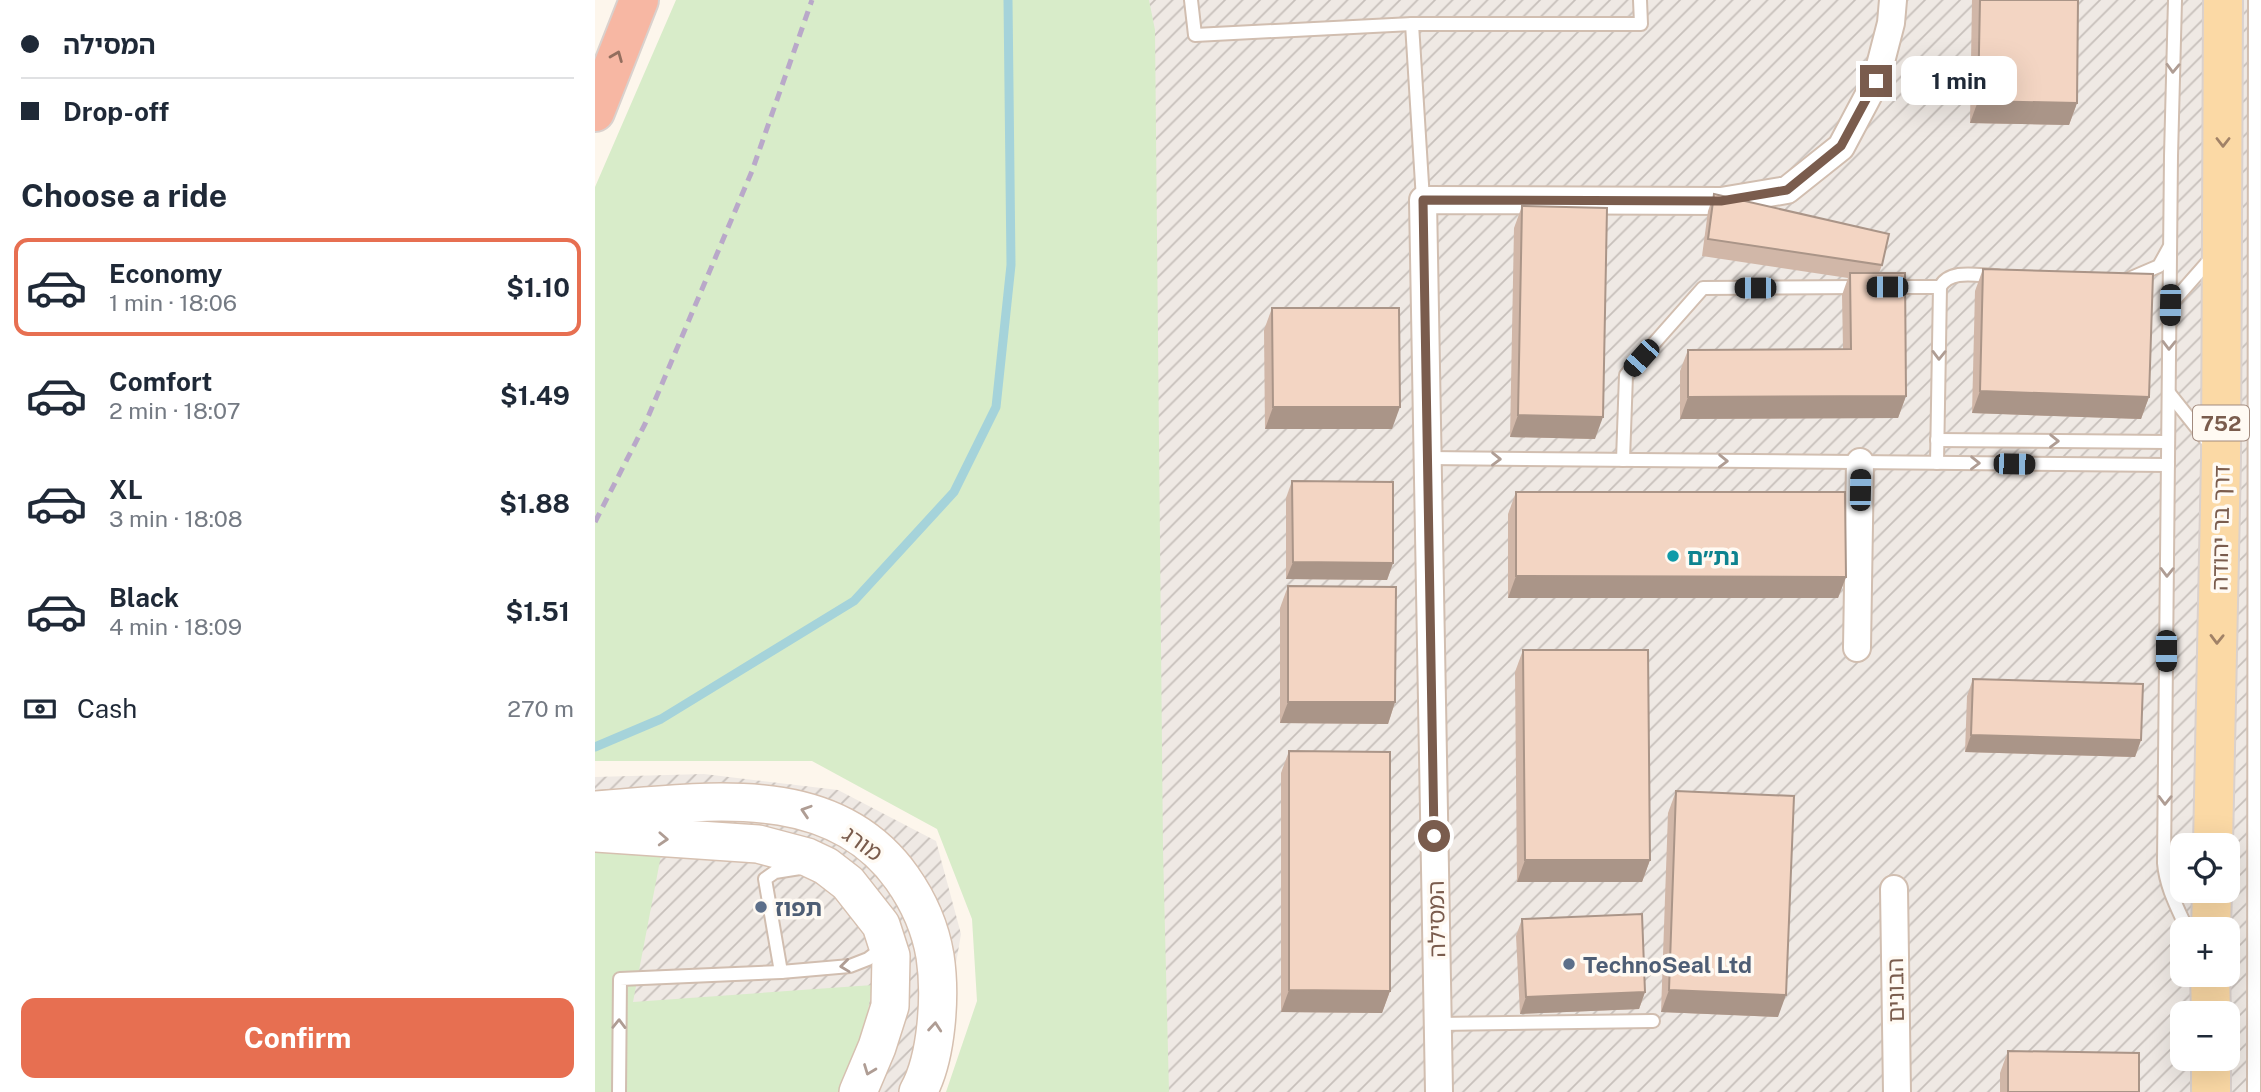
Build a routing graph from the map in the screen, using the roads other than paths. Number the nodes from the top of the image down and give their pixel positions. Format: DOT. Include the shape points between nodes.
graph roads {
  1 [pos="639,0"];
  2 [pos="1191,0"];
  3 [pos="1640,0"];
  4 [pos="1893,0"];
  5 [pos="2175,0"];
  6 [pos="2223,0"];
  7 [pos="2255,0"];
  8 [pos="1412,24"];
  9 [pos="595,112"];
  10 [pos="1423,200"];
  11 [pos="2170,244"];
  12 [pos="2223,245"];
  13 [pos="2006,276"];
  14 [pos="2113,279"];
  15 [pos="1870,287"];
  16 [pos="1884,287"];
  17 [pos="1940,287"];
  18 [pos="2170,305"];
  19 [pos="2169,393"];
  20 [pos="1937,440"];
  21 [pos="2168,442"];
  22 [pos="1428,458"];
  23 [pos="2221,459"];
  24 [pos="1623,460"];
  25 [pos="1860,462"];
  26 [pos="1937,463"];
  27 [pos="2168,465"];
  28 [pos="1857,648"];
  29 [pos="595,810"];
  30 [pos="595,833"];
  31 [pos="2213,833"];
  32 [pos="826,866"];
  33 [pos="1894,889"];
  34 [pos="2181,917"];
  35 [pos="881,925"];
  36 [pos="781,972"];
  37 [pos="1653,1021"];
  38 [pos="1438,1024"];
  39 [pos="2211,1071"];
  40 [pos="619,1092"];
  41 [pos="859,1092"];
  42 [pos="918,1092"];
  43 [pos="1439,1092"];
  44 [pos="1897,1092"];
  45 [pos="2211,1092"];
  46 [pos="2254,1092"];
  9 -- 1 [label="highway, one-way"];
  2 -- 8 [label="lane" via="1195,35"];
  3 -- 8 [label="lane" via="1641,24"];
  4 -- 10 [label="street" via="1876,81 1841,146 1787,190 1721,201"];
  5 -- 11 [label="lane, one-way"];
  6 -- 12 [label="main road, דרך בר יהודה / 752, one-way"];
  7 -- 46 [label="lane"];
  8 -- 10 [label="lane"];
  10 -- 22 [label="street, המסילה"];
  11 -- 14 [label="lane" via="2159,266 2137,277"];
  11 -- 18 [label="lane"];
  12 -- 18 [label="lane"];
  12 -- 23 [label="main road, דרך בר יהודה / 752"];
  13 -- 17 [label="lane" via="1952,275"];
  15 -- 24 [label="lane" via="1703,288 1626,375"];
  16 -- 17 [label="lane"];
  17 -- 20 [label="lane, one-way"];
  18 -- 19 [label="lane, one-way"];
  19 -- 21 [label="lane"];
  19 -- 23 [label="lane"];
  20 -- 21 [label="lane, one-way"];
  20 -- 26 [label="lane"];
  21 -- 27 [label="lane"];
  22 -- 24 [label="lane, one-way"];
  22 -- 38 [label="street, המסילה"];
  23 -- 31 [label="main road, דרך בר יהודה / 752, one-way"];
  24 -- 25 [label="lane, one-way"];
  25 -- 26 [label="lane"];
  25 -- 28 [label="street"];
  26 -- 27 [label="lane, one-way"];
  27 -- 34 [label="lane, one-way" via="2164,863"];
  42 -- 29 [label="street, מורג, one-way" via="933,1046 933,945 914,895 875,846 823,817 794,807 748,802"];
  30 -- 32 [label="street, מורג, one-way" via="758,844"];
  32 -- 35 [label="street, מורג" via="859,894"];
  32 -- 36 [label="lane" via="775,872 765,879"];
  33 -- 44 [label="street, הבונים"];
  35 -- 36 [label="lane, one-way" via="876,953 860,964"];
  35 -- 41 [label="street, מורג, one-way" via="891,957 890,1006"];
  40 -- 36 [label="lane, one-way" via="620,979"];
  37 -- 38 [label="lane"];
  38 -- 43 [label="street, המסילה"];
  39 -- 45 [label="main road"];
}
